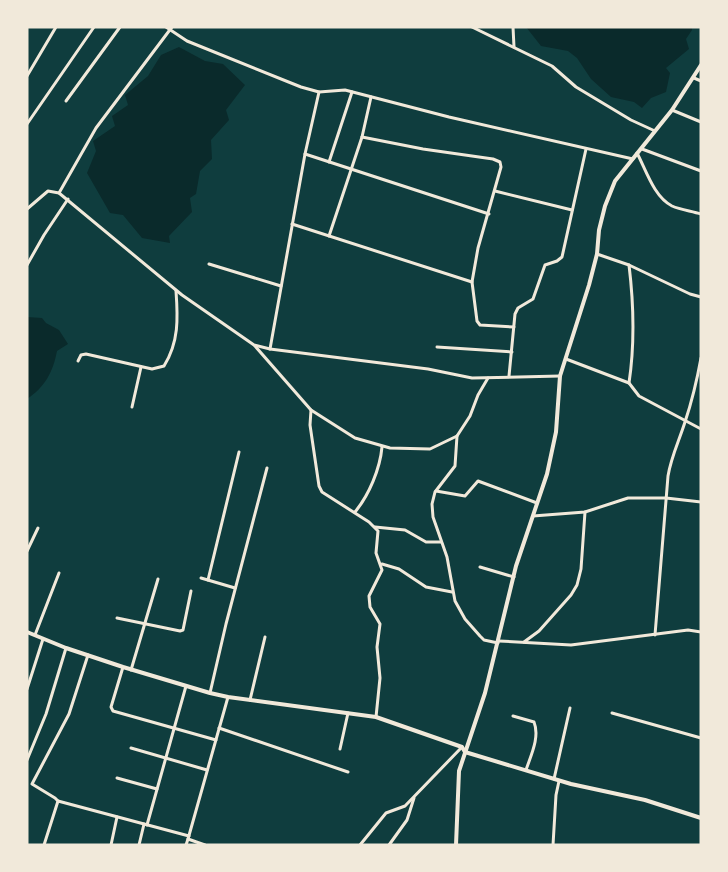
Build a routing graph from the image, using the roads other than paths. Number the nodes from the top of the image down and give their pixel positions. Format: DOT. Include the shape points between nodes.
graph roads {
  1 [pos="55,27"];
  2 [pos="94,27"];
  3 [pos="120,27"];
  4 [pos="472,27"];
  5 [pos="513,27"];
  6 [pos="169,28"];
  7 [pos="514,46"];
  8 [pos="701,65"];
  9 [pos="27,76"];
  10 [pos="694,78"];
  11 [pos="701,81"];
  12 [pos="319,92"];
  13 [pos="352,92"];
  14 [pos="371,97"];
  15 [pos="66,101"];
  16 [pos="672,110"];
  17 [pos="701,122"];
  18 [pos="27,124"];
  19 [pos="656,131"];
  20 [pos="362,136"];
  21 [pos="586,149"];
  22 [pos="642,149"];
  23 [pos="637,153"];
  24 [pos="305,154"];
  25 [pos="633,159"];
  26 [pos="329,162"];
  27 [pos="351,169"];
  28 [pos="701,171"];
  29 [pos="495,192"];
  30 [pos="59,193"];
  31 [pos="68,199"];
  32 [pos="27,209"];
  33 [pos="572,210"];
  34 [pos="489,214"];
  35 [pos="701,214"];
  36 [pos="292,224"];
  37 [pos="329,236"];
  38 [pos="597,254"];
  39 [pos="209,264"];
  40 [pos="27,266"];
  41 [pos="628,266"];
  42 [pos="472,282"];
  43 [pos="281,286"];
  44 [pos="176,291"];
  45 [pos="701,297"];
  46 [pos="514,327"];
  47 [pos="254,345"];
  48 [pos="437,347"];
  49 [pos="270,349"];
  50 [pos="512,352"];
  51 [pos="701,358"];
  52 [pos="566,359"];
  53 [pos="78,361"];
  54 [pos="141,367"];
  55 [pos="560,376"];
  56 [pos="509,377"];
  57 [pos="488,378"];
  58 [pos="629,383"];
  59 [pos="132,407"];
  60 [pos="312,410"];
  61 [pos="685,421"];
  62 [pos="701,429"];
  63 [pos="457,436"];
  64 [pos="382,447"];
  65 [pos="239,452"];
  66 [pos="267,468"];
  67 [pos="436,491"];
  68 [pos="666,498"];
  69 [pos="701,502"];
  70 [pos="537,503"];
  71 [pos="355,512"];
  72 [pos="585,512"];
  73 [pos="533,516"];
  74 [pos="375,527"];
  75 [pos="38,528"];
  76 [pos="441,542"];
  77 [pos="27,551"];
  78 [pos="380,564"];
  79 [pos="480,567"];
  80 [pos="59,573"];
  81 [pos="514,577"];
  82 [pos="201,578"];
  83 [pos="158,579"];
  84 [pos="208,580"];
  85 [pos="235,588"];
  86 [pos="191,591"];
  87 [pos="452,592"];
  88 [pos="117,618"];
  89 [pos="144,625"];
  90 [pos="701,632"];
  91 [pos="28,634"];
  92 [pos="35,635"];
  93 [pos="655,635"];
  94 [pos="265,637"];
  95 [pos="43,638"];
  96 [pos="498,642"];
  97 [pos="524,642"];
  98 [pos="66,648"];
  99 [pos="88,655"];
  100 [pos="123,667"];
  101 [pos="131,670"];
  102 [pos="186,686"];
  103 [pos="27,689"];
  104 [pos="210,693"];
  105 [pos="228,697"];
  106 [pos="250,700"];
  107 [pos="570,708"];
  108 [pos="348,713"];
  109 [pos="612,713"];
  110 [pos="513,716"];
  111 [pos="376,717"];
  112 [pos="175,728"];
  113 [pos="219,728"];
  114 [pos="701,738"];
  115 [pos="216,740"];
  116 [pos="462,747"];
  117 [pos="131,748"];
  118 [pos="340,749"];
  119 [pos="465,752"];
  120 [pos="166,759"];
  121 [pos="27,760"];
  122 [pos="207,770"];
  123 [pos="526,770"];
  124 [pos="348,772"];
  125 [pos="117,778"];
  126 [pos="556,780"];
  127 [pos="157,789"];
  128 [pos="414,797"];
  129 [pos="58,801"];
  130 [pos="117,817"];
  131 [pos="701,818"];
  132 [pos="145,825"];
  133 [pos="188,837"];
  134 [pos="44,845"];
  135 [pos="111,845"];
  136 [pos="139,845"];
  137 [pos="186,845"];
  138 [pos="205,845"];
  139 [pos="360,845"];
  140 [pos="389,845"];
  141 [pos="456,845"];
  142 [pos="553,845"];
  1 -- 9 [label="street"];
  2 -- 18 [label="street"];
  3 -- 15 [label="street"];
  4 -- 7 [label="street"];
  5 -- 7 [label="street"];
  6 -- 12 [label="street" via="187,41"];
  6 -- 30 [label="street" via="96,128"];
  7 -- 19 [label="street" via="552,66 576,87 631,120"];
  8 -- 10 [label="street"];
  10 -- 11 [label="street"];
  10 -- 16 [label="street"];
  12 -- 13 [label="street"];
  12 -- 24 [label="street"];
  13 -- 14 [label="street"];
  13 -- 26 [label="street"];
  14 -- 20 [label="street"];
  14 -- 21 [label="street"];
  16 -- 17 [label="street"];
  16 -- 19 [label="street"];
  19 -- 22 [label="street"];
  20 -- 27 [label="street"];
  20 -- 29 [label="street" via="498,161 501,167"];
  21 -- 25 [label="street"];
  21 -- 33 [label="street"];
  22 -- 23 [label="street"];
  22 -- 28 [label="street"];
  23 -- 25 [label="street"];
  23 -- 35 [label="street" via="658,194 673,207"];
  24 -- 26 [label="street"];
  24 -- 36 [label="street"];
  25 -- 38 [label="street" via="615,181 605,206"];
  26 -- 27 [label="street"];
  27 -- 34 [label="street"];
  27 -- 37 [label="street"];
  29 -- 33 [label="street"];
  29 -- 34 [label="street"];
  30 -- 31 [label="street"];
  30 -- 32 [label="street" via="48,191"];
  31 -- 40 [label="street"];
  31 -- 44 [label="street"];
  33 -- 46 [label="street" via="562,257 545,265 533,299 518,308"];
  34 -- 42 [label="street"];
  36 -- 37 [label="street"];
  36 -- 43 [label="street"];
  37 -- 42 [label="street"];
  38 -- 41 [label="street"];
  38 -- 52 [label="street"];
  39 -- 43 [label="street"];
  41 -- 45 [label="street"];
  41 -- 58 [label="street" via="634,336"];
  42 -- 46 [label="street" via="480,325"];
  43 -- 49 [label="street"];
  44 -- 47 [label="street"];
  44 -- 54 [label="street" via="178,331 169,359 161,369"];
  46 -- 50 [label="street"];
  47 -- 49 [label="street"];
  47 -- 60 [label="street"];
  48 -- 50 [label="street"];
  49 -- 57 [label="street"];
  50 -- 56 [label="street"];
  51 -- 61 [label="street"];
  52 -- 55 [label="street"];
  52 -- 58 [label="street"];
  53 -- 54 [label="street" via="86,354"];
  54 -- 59 [label="street"];
  55 -- 56 [label="street"];
  55 -- 70 [label="street" via="552,453"];
  56 -- 57 [label="street"];
  57 -- 63 [label="street"];
  58 -- 61 [label="street" via="639,396"];
  60 -- 64 [label="street" via="355,438"];
  60 -- 71 [label="street" via="310,425 319,486 322,492"];
  61 -- 62 [label="street"];
  61 -- 68 [label="street" via="672,455"];
  63 -- 64 [label="street" via="430,449"];
  63 -- 67 [label="street" via="454,468"];
  64 -- 71 [label="street" via="373,480"];
  65 -- 84 [label="street"];
  66 -- 85 [label="street"];
  67 -- 70 [label="street" via="465,496 478,481"];
  67 -- 76 [label="street" via="433,517"];
  68 -- 69 [label="street"];
  68 -- 72 [label="street" via="627,498"];
  68 -- 93 [label="street"];
  70 -- 73 [label="street"];
  71 -- 74 [label="street"];
  72 -- 73 [label="street"];
  72 -- 97 [label="street" via="577,585 539,632"];
  73 -- 81 [label="street"];
  74 -- 76 [label="street" via="405,530 426,542"];
  74 -- 78 [label="street"];
  75 -- 77 [label="street"];
  76 -- 87 [label="street"];
  78 -- 87 [label="street" via="399,569 426,586"];
  78 -- 111 [label="street" via="382,570 369,596 370,607 380,624"];
  79 -- 81 [label="street"];
  80 -- 92 [label="street"];
  81 -- 96 [label="street"];
  82 -- 84 [label="street"];
  83 -- 89 [label="street"];
  84 -- 85 [label="street"];
  85 -- 104 [label="street"];
  86 -- 89 [label="street" via="183,630"];
  87 -- 96 [label="street" via="474,630 484,640"];
  88 -- 89 [label="street"];
  89 -- 101 [label="street"];
  90 -- 93 [label="street"];
  91 -- 92 [label="street"];
  92 -- 95 [label="street"];
  93 -- 97 [label="street" via="572,645"];
  94 -- 106 [label="street"];
  95 -- 98 [label="street"];
  95 -- 103 [label="street"];
  96 -- 97 [label="street"];
  96 -- 119 [label="street"];
  98 -- 99 [label="street"];
  98 -- 121 [label="street"];
  99 -- 100 [label="street"];
  99 -- 129 [label="street" via="69,714 32,784"];
  100 -- 101 [label="street"];
  100 -- 112 [label="street" via="113,711"];
  101 -- 102 [label="street"];
  102 -- 104 [label="street"];
  102 -- 112 [label="street"];
  104 -- 105 [label="street"];
  105 -- 106 [label="street"];
  105 -- 113 [label="street"];
  106 -- 108 [label="street"];
  107 -- 126 [label="street"];
  108 -- 111 [label="street"];
  108 -- 118 [label="street"];
  109 -- 114 [label="street"];
  110 -- 123 [label="street" via="534,722 536,728"];
  111 -- 116 [label="street"];
  112 -- 115 [label="street"];
  112 -- 120 [label="street"];
  113 -- 115 [label="street"];
  113 -- 124 [label="street"];
  115 -- 122 [label="street"];
  116 -- 119 [label="street"];
  116 -- 128 [label="street"];
  117 -- 120 [label="street"];
  119 -- 123 [label="street"];
  119 -- 141 [label="street" via="457,791"];
  120 -- 122 [label="street"];
  120 -- 127 [label="street"];
  122 -- 133 [label="street"];
  123 -- 126 [label="street"];
  125 -- 127 [label="street"];
  126 -- 131 [label="street" via="645,800"];
  126 -- 142 [label="street"];
  127 -- 132 [label="street"];
  128 -- 139 [label="street" via="405,806 387,813"];
  128 -- 140 [label="street" via="407,820"];
  129 -- 130 [label="street"];
  129 -- 134 [label="street"];
  130 -- 132 [label="street"];
  130 -- 135 [label="street"];
  132 -- 133 [label="street"];
  132 -- 136 [label="street"];
  133 -- 137 [label="street"];
  133 -- 138 [label="street"];
}
